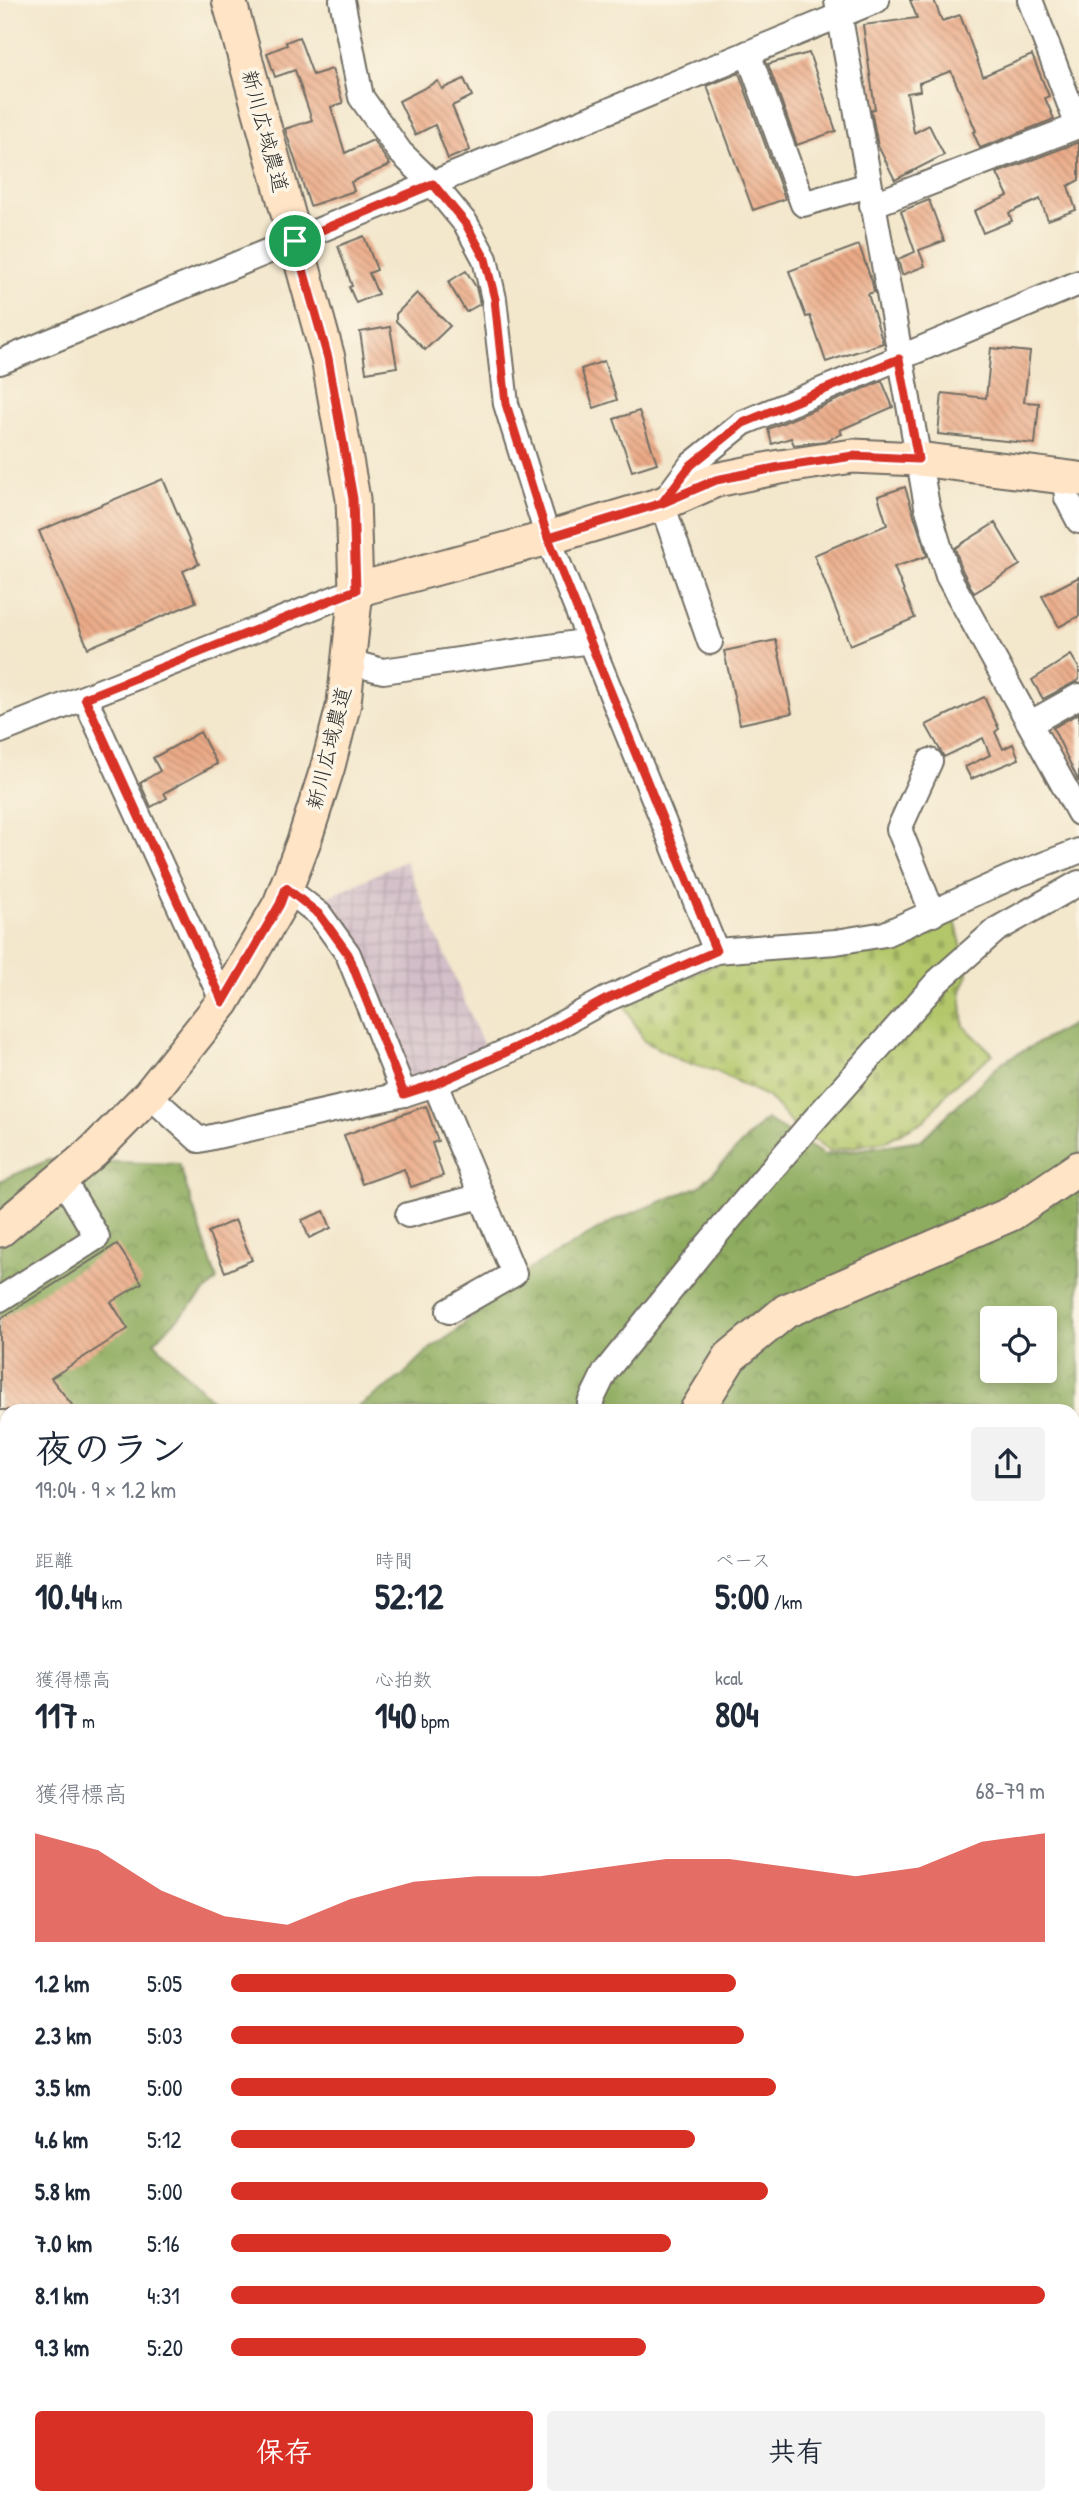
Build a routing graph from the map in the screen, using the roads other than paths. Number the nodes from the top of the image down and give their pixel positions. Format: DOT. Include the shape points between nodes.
graph roads {
  1 [pos="229,0"];
  2 [pos="342,0"];
  3 [pos="877,0"];
  4 [pos="1030,0"];
  5 [pos="838,8"];
  6 [pos="748,53"];
  7 [pos="433,184"];
  8 [pos="871,195"];
  9 [pos="295,241"];
  10 [pos="1079,283"];
  11 [pos="899,359"];
  12 [pos="0,362"];
  13 [pos="918,459"];
  14 [pos="1072,478"];
  15 [pos="662,503"];
  16 [pos="1079,521"];
  17 [pos="548,538"];
  18 [pos="356,590"];
  19 [pos="590,641"];
  20 [pos="710,642"];
  21 [pos="349,662"];
  22 [pos="1079,696"];
  23 [pos="85,698"];
  24 [pos="1031,723"];
  25 [pos="0,731"];
  26 [pos="930,761"];
  27 [pos="1079,813"];
  28 [pos="1079,851"];
  29 [pos="1079,883"];
  30 [pos="286,888"];
  31 [pos="933,914"];
  32 [pos="716,951"];
  33 [pos="223,1002"];
  34 [pos="435,1084"];
  35 [pos="404,1094"];
  36 [pos="149,1095"];
  37 [pos="1079,1168"];
  38 [pos="62,1178"];
  39 [pos="482,1196"];
  40 [pos="408,1215"];
  41 [pos="0,1230"];
  42 [pos="0,1299"];
  43 [pos="449,1311"];
  44 [pos="590,1404"];
  45 [pos="702,1404"];
  1 -- 9 [label="street, 新川広域農道"];
  2 -- 7 [label="street" via="360,97 400,152"];
  3 -- 5 [label="street"];
  4 -- 8 [label="street" via="1078,126"];
  5 -- 6 [label="street"];
  5 -- 8 [label="street"];
  6 -- 7 [label="street"];
  6 -- 8 [label="street" via="803,204"];
  7 -- 9 [label="street"];
  7 -- 17 [label="street" via="466,224 485,259 495,299 506,404"];
  8 -- 11 [label="street"];
  9 -- 12 [label="street"];
  9 -- 18 [label="street, 新川広域農道" via="331,371 353,499"];
  10 -- 11 [label="street"];
  11 -- 13 [label="street"];
  11 -- 15 [label="street" via="743,423 691,465"];
  13 -- 14 [label="street"];
  13 -- 15 [label="street" via="853,456 780,467 716,480"];
  13 -- 24 [label="street" via="948,576"];
  14 -- 16 [label="street" via="1067,498"];
  15 -- 17 [label="street"];
  15 -- 20 [label="street"];
  17 -- 18 [label="street"];
  17 -- 19 [label="street"];
  18 -- 21 [label="street, 新川広域農道"];
  18 -- 23 [label="street"];
  19 -- 21 [label="street" via="383,671"];
  19 -- 32 [label="street"];
  21 -- 30 [label="street, 新川広域農道" via="328,766"];
  22 -- 24 [label="street"];
  23 -- 25 [label="street"];
  23 -- 33 [label="street"];
  24 -- 27 [label="street"];
  26 -- 31 [label="street" via="899,829"];
  28 -- 31 [label="street"];
  29 -- 44 [label="street" via="996,930 938,981 703,1250 605,1372"];
  30 -- 33 [label="street, 新川広域農道"];
  30 -- 35 [label="street" via="320,915 348,954"];
  31 -- 32 [label="street" via="885,934"];
  32 -- 34 [label="street"];
  33 -- 36 [label="street, 新川広域農道"];
  34 -- 35 [label="street"];
  34 -- 39 [label="street"];
  35 -- 36 [label="street" via="199,1140"];
  36 -- 38 [label="street, 新川広域農道"];
  37 -- 45 [label="street" via="1011,1214 786,1311 730,1357"];
  38 -- 41 [label="street, 新川広域農道"];
  38 -- 42 [label="street" via="97,1237"];
  39 -- 40 [label="street"];
  39 -- 43 [label="street" via="514,1274"];
}
